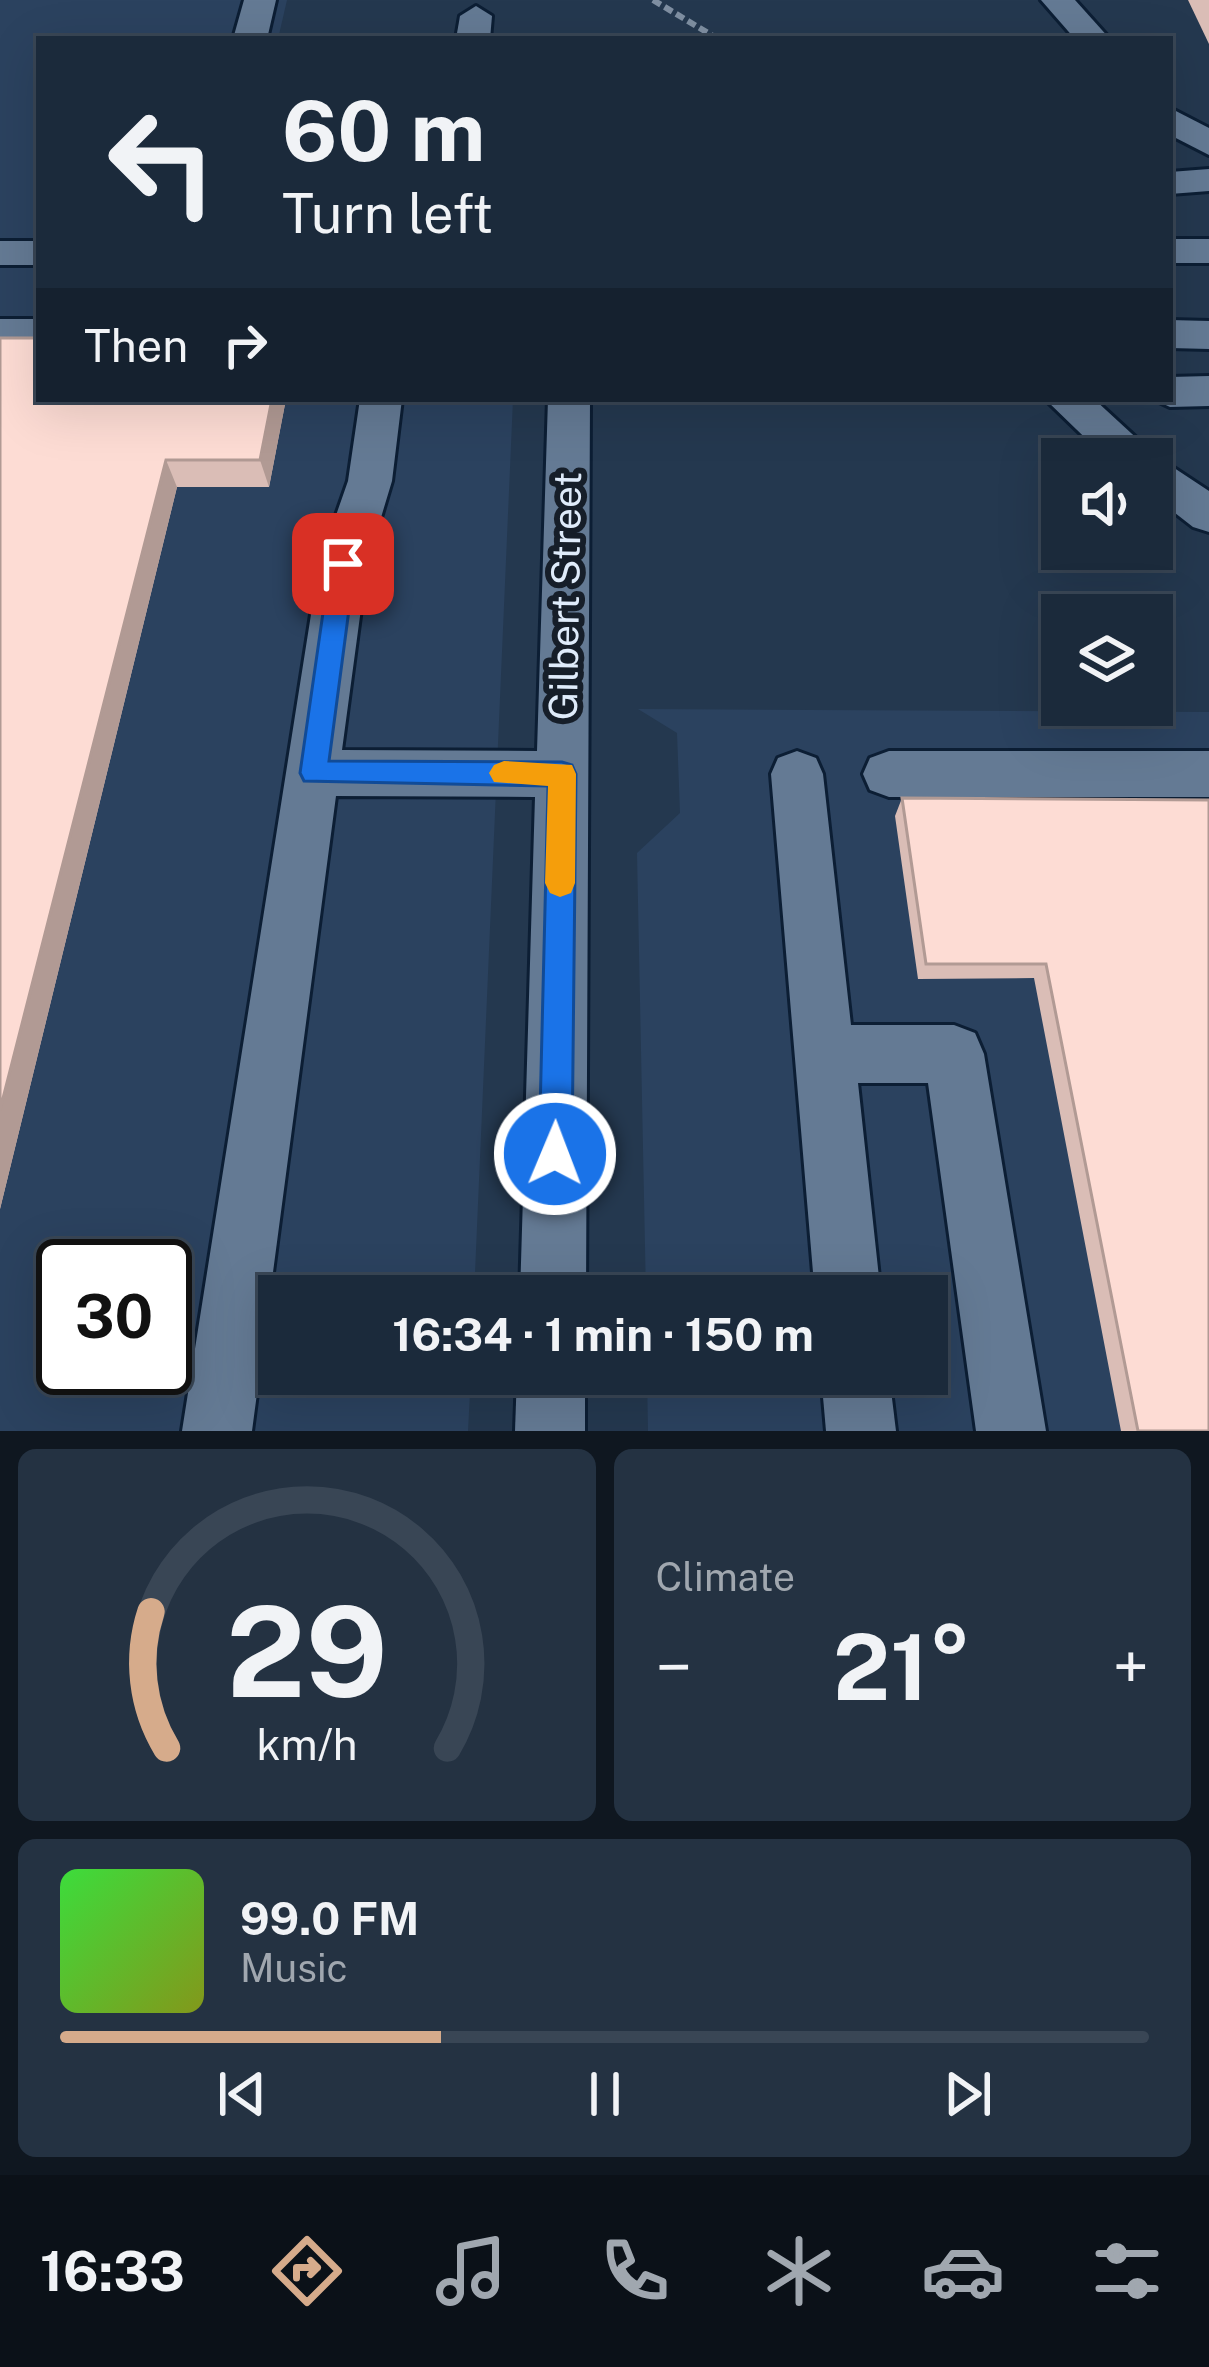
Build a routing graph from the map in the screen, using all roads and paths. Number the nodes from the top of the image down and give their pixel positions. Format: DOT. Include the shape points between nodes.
graph roads {
  1 [pos="260,0"];
  2 [pos="653,0"];
  3 [pos="1057,0"];
  4 [pos="251,36"];
  5 [pos="713,36"];
  6 [pos="1090,36"];
  7 [pos="1173,121"];
  8 [pos="1209,144"];
  9 [pos="1209,180"];
  10 [pos="1173,183"];
  11 [pos="1173,251"];
  12 [pos="1209,251"];
  13 [pos="0,253"];
  14 [pos="36,253"];
  15 [pos="0,333"];
  16 [pos="36,333"];
  17 [pos="1173,334"];
  18 [pos="1209,334"];
  19 [pos="1173,392"];
  20 [pos="1209,392"];
  21 [pos="381,402"];
  22 [pos="569,402"];
  23 [pos="1070,402"];
  24 [pos="1112,438"];
  25 [pos="1173,488"];
  26 [pos="1209,515"];
  27 [pos="314,773"];
  28 [pos="562,774"];
  29 [pos="797,774"];
  30 [pos="889,774"];
  31 [pos="1209,774"];
  32 [pos="824,1054"];
  33 [pos="553,1275"];
  34 [pos="846,1275"];
  35 [pos="551,1395"];
  36 [pos="857,1395"];
  37 [pos="217,1431"];
  38 [pos="550,1431"];
  39 [pos="861,1431"];
  40 [pos="1011,1431"];
  1 -- 4 [label="street"];
  2 -- 5 [label="path"];
  3 -- 6 [label="street"];
  7 -- 8 [label="street"];
  9 -- 10 [label="street"];
  11 -- 12 [label="street"];
  13 -- 14 [label="street"];
  15 -- 16 [label="street"];
  17 -- 18 [label="street"];
  19 -- 20 [label="street"];
  21 -- 27 [label="street" via="370,482 343,564"];
  22 -- 28 [label="street, Gilbert Street"];
  23 -- 24 [label="street"];
  25 -- 26 [label="street"];
  27 -- 28 [label="street"];
  27 -- 37 [label="street"];
  28 -- 33 [label="street, Gilbert Street"];
  29 -- 32 [label="street"];
  30 -- 31 [label="street"];
  32 -- 34 [label="street"];
  32 -- 40 [label="street" via="953,1054"];
  35 -- 38 [label="street"];
  36 -- 39 [label="street"];
}
